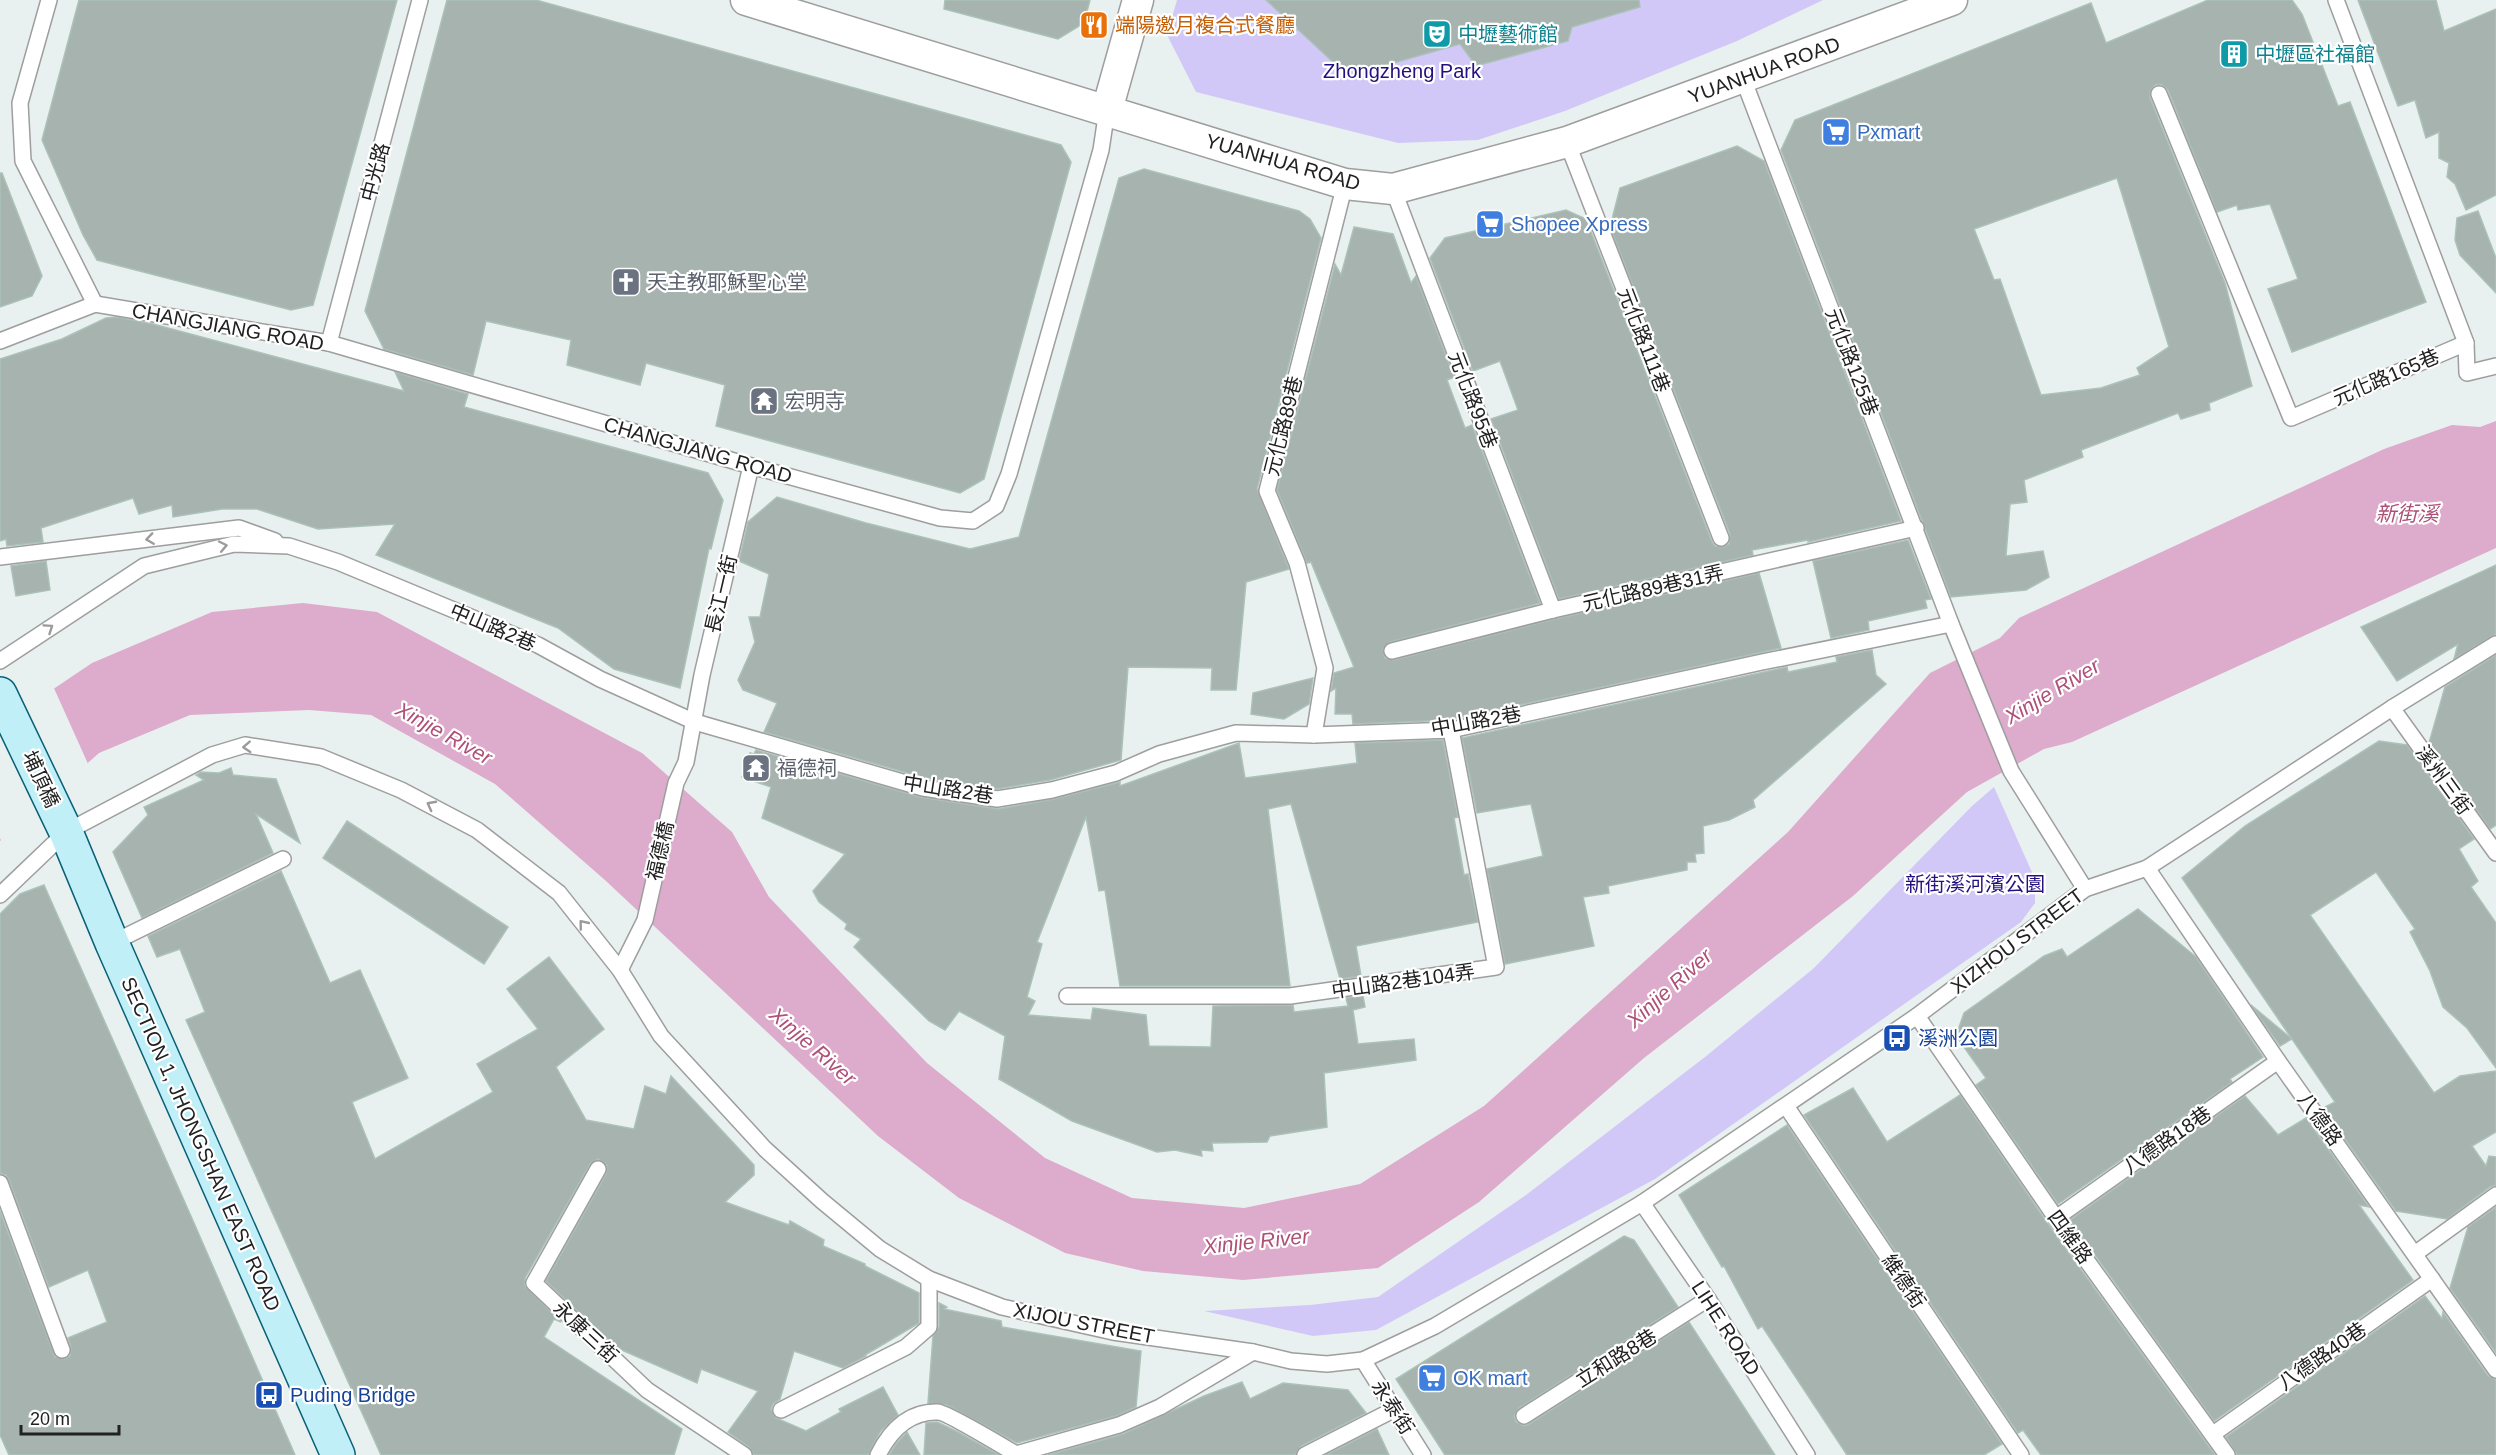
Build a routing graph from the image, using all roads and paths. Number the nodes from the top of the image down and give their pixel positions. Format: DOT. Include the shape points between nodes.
graph roads {
  1 [pos="49,0"];
  2 [pos="420,0"];
  3 [pos="746,0"];
  4 [pos="1138,0"];
  5 [pos="1952,0"];
  6 [pos="2336,0"];
  7 [pos="785,5"];
  8 [pos="1742,76"];
  9 [pos="2159,94"];
  10 [pos="1107,110"];
  11 [pos="1567,142"];
  12 [pos="1345,184"];
  13 [pos="1393,189"];
  14 [pos="95,304"];
  15 [pos="0,340"];
  16 [pos="2466,343"];
  17 [pos="329,344"];
  18 [pos="2496,366"];
  19 [pos="751,466"];
  20 [pos="1916,528"];
  21 [pos="1721,538"];
  22 [pos="289,546"];
  23 [pos="0,557"];
  24 [pos="1553,610"];
  25 [pos="1951,624"];
  26 [pos="2496,644"];
  27 [pos="1392,651"];
  28 [pos="0,660"];
  29 [pos="0,694"];
  30 [pos="2392,708"];
  31 [pos="695,722"];
  32 [pos="1451,730"];
  33 [pos="1314,735"];
  34 [pos="676,783"];
  35 [pos="66,832"];
  36 [pos="2496,853"];
  37 [pos="283,858"];
  38 [pos="2147,868"];
  39 [pos="2085,889"];
  40 [pos="0,895"];
  41 [pos="112,943"];
  42 [pos="620,970"];
  43 [pos="1067,996"];
  44 [pos="1917,1016"];
  45 [pos="2278,1061"];
  46 [pos="1786,1106"];
  47 [pos="598,1169"];
  48 [pos="0,1183"];
  49 [pos="2496,1195"];
  50 [pos="1642,1203"];
  51 [pos="2056,1218"];
  52 [pos="2416,1253"];
  53 [pos="929,1279"];
  54 [pos="2432,1279"];
  55 [pos="1708,1299"];
  56 [pos="62,1350"];
  57 [pos="1253,1352"];
  58 [pos="1363,1360"];
  59 [pos="2496,1370"];
  60 [pos="1395,1408"];
  61 [pos="781,1410"];
  62 [pos="1524,1416"];
  63 [pos="2213,1434"];
  64 [pos="338,1455"];
  65 [pos="744,1455"];
  66 [pos="878,1455"];
  67 [pos="1305,1455"];
  68 [pos="1423,1455"];
  69 [pos="1807,1455"];
  70 [pos="2021,1455"];
  71 [pos="2226,1455"];
  1 -- 14 [label="lane" via="20,103 23,161"];
  2 -- 17 [label="lane, 中光路"];
  3 -- 7 [label="street, YUANHUA ROAD"];
  4 -- 10 [label="street"];
  5 -- 8 [label="street, YUANHUA ROAD"];
  6 -- 16 [label="lane"];
  7 -- 10 [label="street, YUANHUA ROAD"];
  8 -- 11 [label="street, YUANHUA ROAD"];
  8 -- 20 [label="lane, 元化路125巷"];
  9 -- 16 [label="lane, 元化路165巷" via="2291,418"];
  10 -- 12 [label="street, YUANHUA ROAD"];
  10 -- 19 [label="lane, CHANGJIANG ROAD" via="1101,150 1009,474 996,506 972,520 940,518"];
  11 -- 13 [label="street, YUANHUA ROAD"];
  11 -- 21 [label="lane, 元化路111巷"];
  12 -- 13 [label="street, YUANHUA ROAD"];
  12 -- 33 [label="lane, 元化路89巷" via="1267,491 1296,563 1325,668"];
  13 -- 24 [label="lane, 元化路95巷"];
  14 -- 15 [label="lane"];
  14 -- 17 [label="lane, CHANGJIANG ROAD"];
  16 -- 18 [label="lane" via="2467,373"];
  17 -- 19 [label="lane, CHANGJIANG ROAD"];
  19 -- 31 [label="lane, 長江一街" via="702,675"];
  20 -- 24 [label="lane, 元化路89巷31弄"];
  20 -- 25 [label="lane, 元化路125巷"];
  22 -- 23 [label="lane, one-way" via="239,528"];
  28 -- 22 [label="lane, 中山路2巷, one-way" via="144,566 234,544"];
  22 -- 31 [label="lane, 中山路2巷" via="338,562 538,645 600,679"];
  24 -- 27 [label="lane, 元化路89巷31弄"];
  25 -- 32 [label="lane, 中山路2巷"];
  25 -- 39 [label="lane, 元化路125巷" via="2011,771"];
  26 -- 30 [label="lane, XIZHOU STREET"];
  29 -- 35 [label="main road, 埔頂橋"];
  30 -- 36 [label="lane, 溪州三街"];
  30 -- 38 [label="lane, XIZHOU STREET"];
  31 -- 33 [label="lane, 中山路2巷" via="923,788 997,798 1053,790 1105,776 1159,754 1236,732"];
  31 -- 34 [label="lane, 長江一街" via="686,762"];
  32 -- 33 [label="lane, 中山路2巷"];
  32 -- 43 [label="lane, 中山路2巷104弄" via="1497,967 1290,996"];
  34 -- 42 [label="lane, 福德橋" via="645,920"];
  35 -- 40 [label="lane, XIJOU STREET"];
  35 -- 41 [label="main road, SECTION 1, JHONGSHAN EAST ROAD"];
  42 -- 35 [label="lane, XIJOU STREET, one-way" via="559,893 477,830 401,790 321,756 245,745 212,755"];
  37 -- 41 [label="lane"];
  38 -- 39 [label="lane, XIZHOU STREET"];
  38 -- 45 [label="lane, 八德路"];
  39 -- 44 [label="lane, XIZHOU STREET"];
  41 -- 64 [label="main road, SECTION 1, JHONGSHAN EAST ROAD"];
  42 -- 53 [label="lane, XIJOU STREET" via="662,1036 765,1149 880,1249"];
  44 -- 46 [label="lane, XIZHOU STREET"];
  44 -- 51 [label="lane, 四維路"];
  45 -- 51 [label="lane, 八德路18巷"];
  45 -- 52 [label="lane, 八德路"];
  46 -- 50 [label="lane, XIZHOU STREET"];
  46 -- 70 [label="lane, 維德街"];
  47 -- 65 [label="lane, 永康三街" via="534,1283 647,1390"];
  48 -- 56 [label="lane"];
  49 -- 52 [label="lane"];
  50 -- 55 [label="lane, LIHE ROAD"];
  50 -- 58 [label="lane, XIJOU STREET" via="1435,1326"];
  51 -- 63 [label="lane, 四維路"];
  52 -- 54 [label="lane, 八德路"];
  53 -- 57 [label="lane, XIJOU STREET" via="1002,1307 1113,1332"];
  53 -- 61 [label="lane" via="928,1327 906,1347"];
  54 -- 59 [label="lane, 八德路"];
  54 -- 63 [label="lane, 八德路40巷"];
  55 -- 62 [label="lane, 立和路8巷"];
  55 -- 69 [label="lane, LIHE ROAD"];
  57 -- 58 [label="lane, XIJOU STREET" via="1327,1364"];
  57 -- 66 [label="lane" via="1160,1407 1119,1425 1027,1451 1016,1454 940,1411 908,1417 885,1441"];
  58 -- 60 [label="lane, 永泰街"];
  60 -- 67 [label="lane"];
  60 -- 68 [label="lane, 永泰街"];
  63 -- 71 [label="lane, 四維路"];
}
